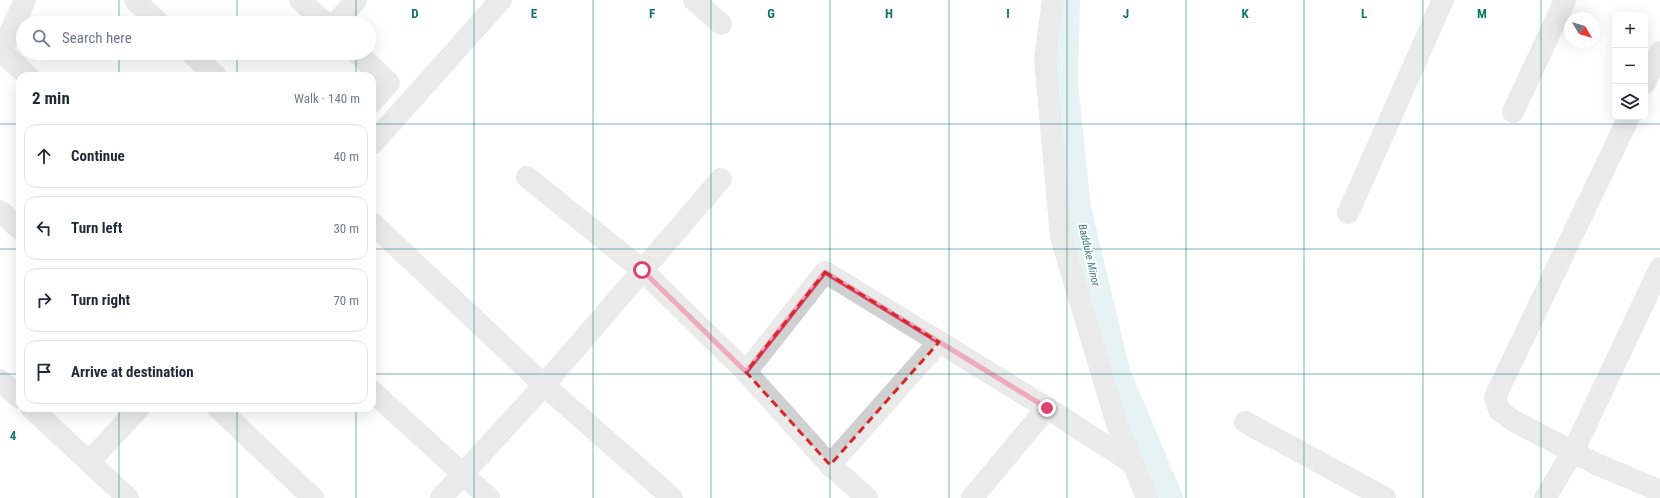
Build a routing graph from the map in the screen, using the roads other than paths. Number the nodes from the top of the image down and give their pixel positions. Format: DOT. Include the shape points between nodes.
graph roads {
  1 [pos="25,0"];
  2 [pos="135,0"];
  3 [pos="300,0"];
  4 [pos="356,0"];
  5 [pos="501,0"];
  6 [pos="694,0"];
  7 [pos="1053,0"];
  8 [pos="1443,0"];
  9 [pos="1564,0"];
  10 [pos="18,16"];
  11 [pos="152,16"];
  12 [pos="317,16"];
  13 [pos="342,16"];
  14 [pos="16,20"];
  15 [pos="721,24"];
  16 [pos="1660,52"];
  17 [pos="1,53"];
  18 [pos="199,60"];
  19 [pos="364,60"];
  20 [pos="23,72"];
  21 [pos="212,72"];
  22 [pos="1648,77"];
  23 [pos="376,98"];
  24 [pos="1513,112"];
  25 [pos="1628,120"];
  26 [pos="376,140"];
  27 [pos="527,177"];
  28 [pos="721,179"];
  29 [pos="0,211"];
  30 [pos="1348,213"];
  31 [pos="16,225"];
  32 [pos="376,227"];
  33 [pos="1660,268"];
  34 [pos="642,270"];
  35 [pos="939,342"];
  36 [pos="746,372"];
  37 [pos="0,380"];
  38 [pos="544,385"];
  39 [pos="16,394"];
  40 [pos="376,396"];
  41 [pos="1047,408"];
  42 [pos="35,412"];
  43 [pos="135,412"];
  44 [pos="222,412"];
  45 [pos="1245,422"];
  46 [pos="1573,452"];
  47 [pos="90,461"];
  48 [pos="1134,464"];
  49 [pos="830,465"];
  50 [pos="463,474"];
  51 [pos="1660,491"];
  52 [pos="1143,496"];
  53 [pos="128,498"];
  54 [pos="313,498"];
  55 [pos="441,498"];
  56 [pos="489,498"];
  57 [pos="672,498"];
  58 [pos="867,498"];
  59 [pos="972,498"];
  60 [pos="1385,498"];
  61 [pos="1545,498"];
  1 -- 10 [label="street"];
  2 -- 11 [label="street"];
  3 -- 12 [label="street"];
  4 -- 13 [label="street"];
  5 -- 26 [label="street"];
  6 -- 15 [label="street"];
  7 -- 48 [label="street" via="1045,60 1061,238 1116,421"];
  8 -- 30 [label="street"];
  9 -- 24 [label="street"];
  14 -- 17 [label="street"];
  16 -- 22 [label="street"];
  17 -- 20 [label="street"];
  18 -- 21 [label="street"];
  19 -- 23 [label="street" via="389,83"];
  25 -- 46 [label="street" via="1496,397 1499,410 1512,420"];
  27 -- 34 [label="street"];
  28 -- 34 [label="street"];
  29 -- 31 [label="street"];
  32 -- 38 [label="street"];
  33 -- 46 [label="street"];
  34 -- 36 [label="street"];
  34 -- 38 [label="street"];
  35 -- 36 [label="street" via="825,272"];
  35 -- 41 [label="street"];
  35 -- 49 [label="street"];
  36 -- 49 [label="street"];
  37 -- 39 [label="street"];
  38 -- 50 [label="street"];
  38 -- 57 [label="street"];
  40 -- 50 [label="street"];
  41 -- 48 [label="street"];
  41 -- 59 [label="street"];
  42 -- 47 [label="street"];
  43 -- 47 [label="street"];
  44 -- 54 [label="street"];
  45 -- 60 [label="street"];
  46 -- 51 [label="street"];
  46 -- 61 [label="street"];
  47 -- 53 [label="street"];
  48 -- 52 [label="street"];
  49 -- 58 [label="street"];
  50 -- 55 [label="street"];
  50 -- 56 [label="street"];
}
